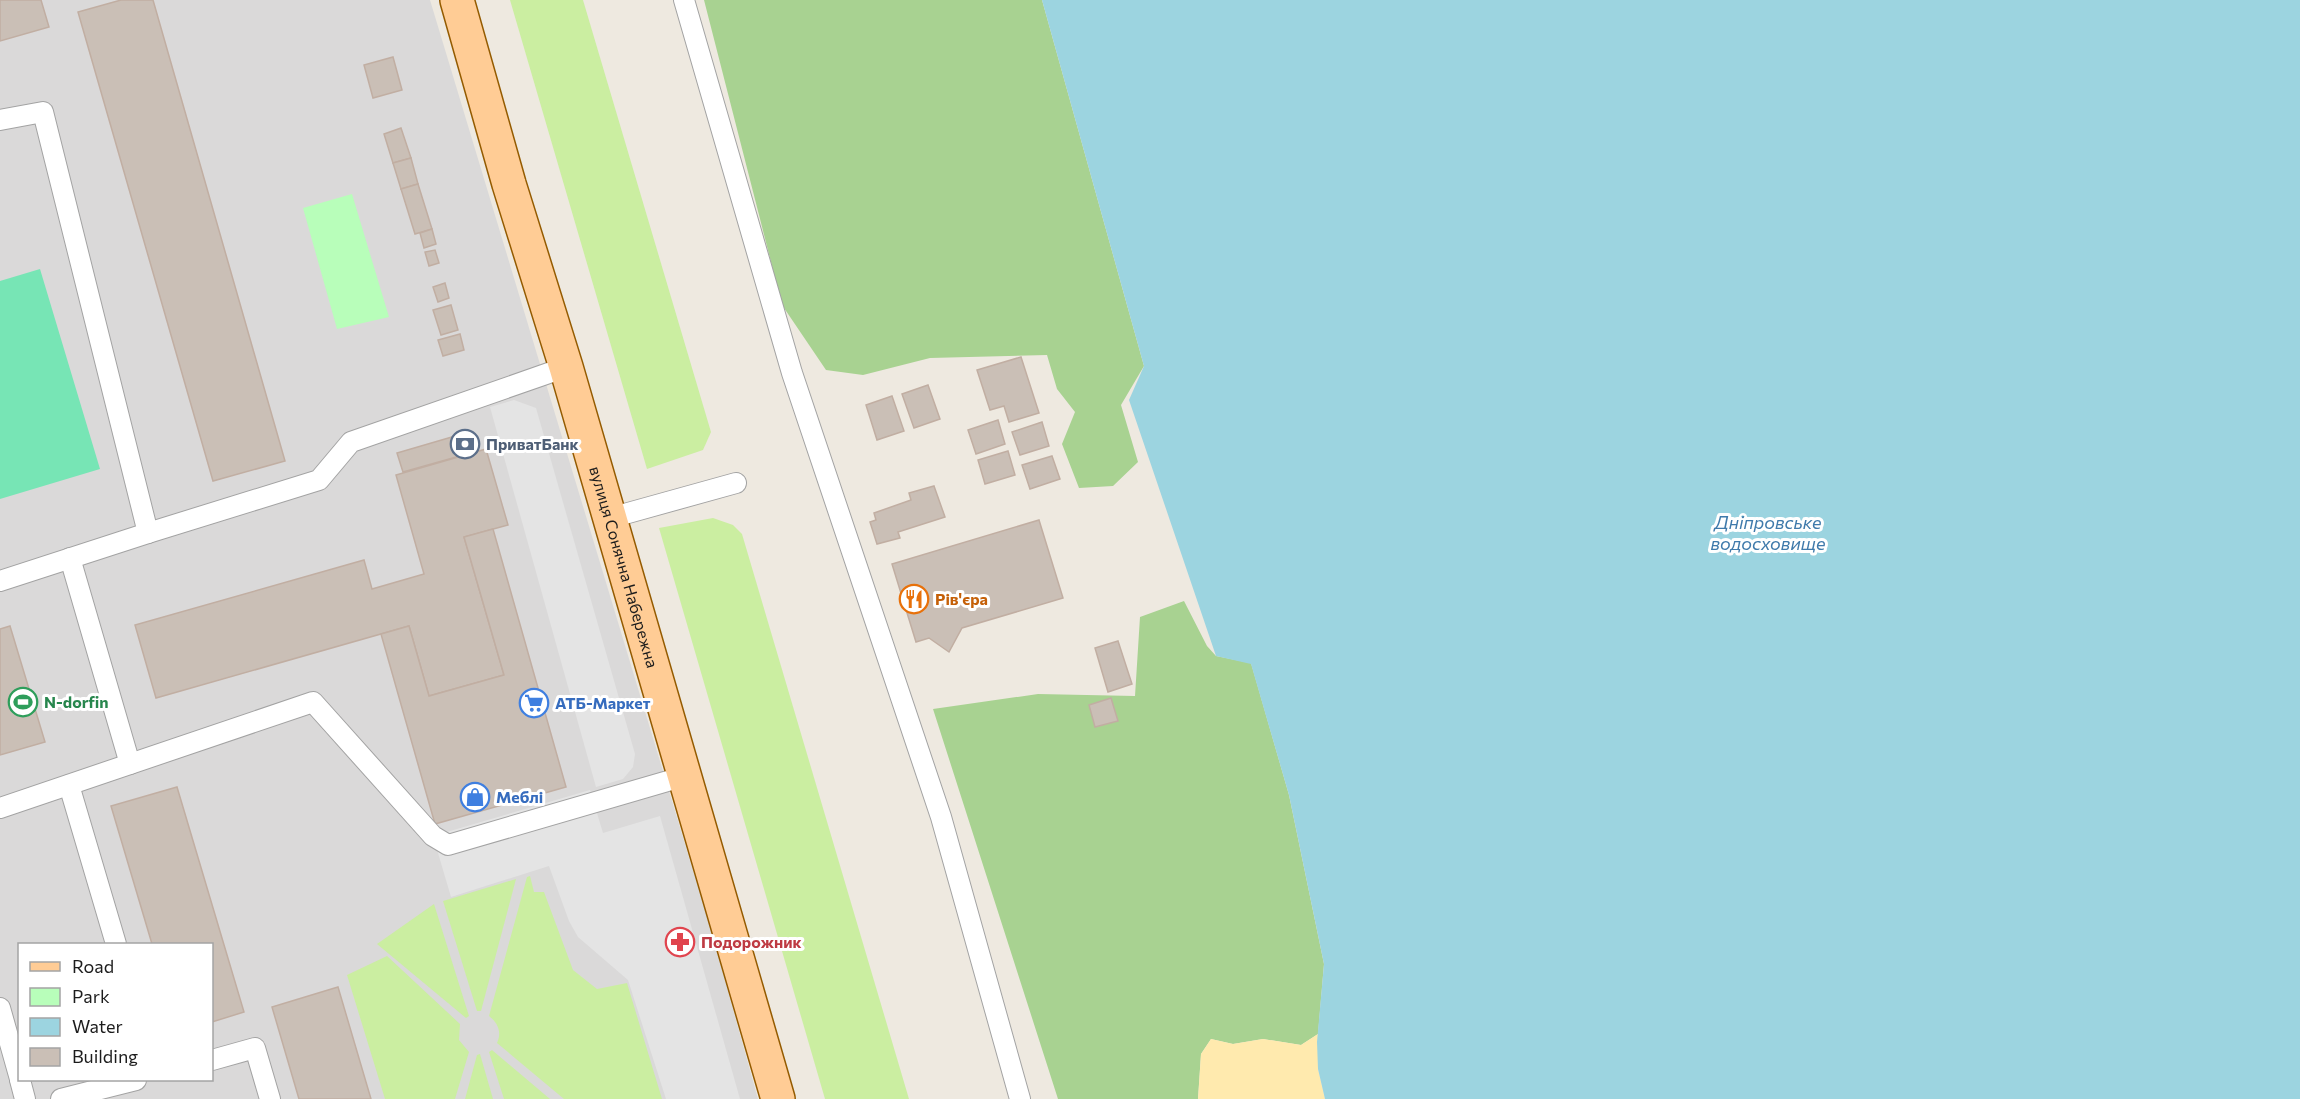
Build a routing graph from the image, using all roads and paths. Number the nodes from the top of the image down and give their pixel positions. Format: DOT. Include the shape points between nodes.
graph roads {
  1 [pos="457,0"];
  2 [pos="684,0"];
  3 [pos="0,120"];
  4 [pos="566,368"];
  5 [pos="736,483"];
  6 [pos="610,518"];
  7 [pos="148,533"];
  8 [pos="70,558"];
  9 [pos="0,580"];
  10 [pos="130,764"];
  11 [pos="685,776"];
  12 [pos="69,785"];
  13 [pos="0,808"];
  14 [pos="115,943"];
  15 [pos="0,1009"];
  16 [pos="213,1060"];
  17 [pos="18,1072"];
  18 [pos="20,1081"];
  19 [pos="132,1081"];
  20 [pos="25,1099"];
  21 [pos="61,1099"];
  22 [pos="270,1099"];
  23 [pos="778,1099"];
  24 [pos="1020,1099"];
  1 -- 4 [label="main road, вулиця Сонячна Набережна"];
  2 -- 24 [label="lane" via="792,373 941,818"];
  3 -- 7 [label="lane" via="43,112"];
  4 -- 6 [label="main road, вулиця Сонячна Набережна"];
  4 -- 7 [label="lane" via="351,442 319,480"];
  5 -- 6 [label="lane"];
  6 -- 11 [label="main road, вулиця Сонячна Набережна"];
  7 -- 8 [label="lane"];
  8 -- 9 [label="lane"];
  8 -- 10 [label="lane"];
  10 -- 11 [label="lane" via="313,702 433,836 448,845"];
  10 -- 12 [label="lane"];
  11 -- 23 [label="main road, вулиця Сонячна Набережна"];
  12 -- 13 [label="lane"];
  12 -- 14 [label="lane"];
  15 -- 17 [label="lane"];
  16 -- 22 [label="lane" via="255,1048"];
  18 -- 20 [label="lane"];
  19 -- 21 [label="lane"];
}
